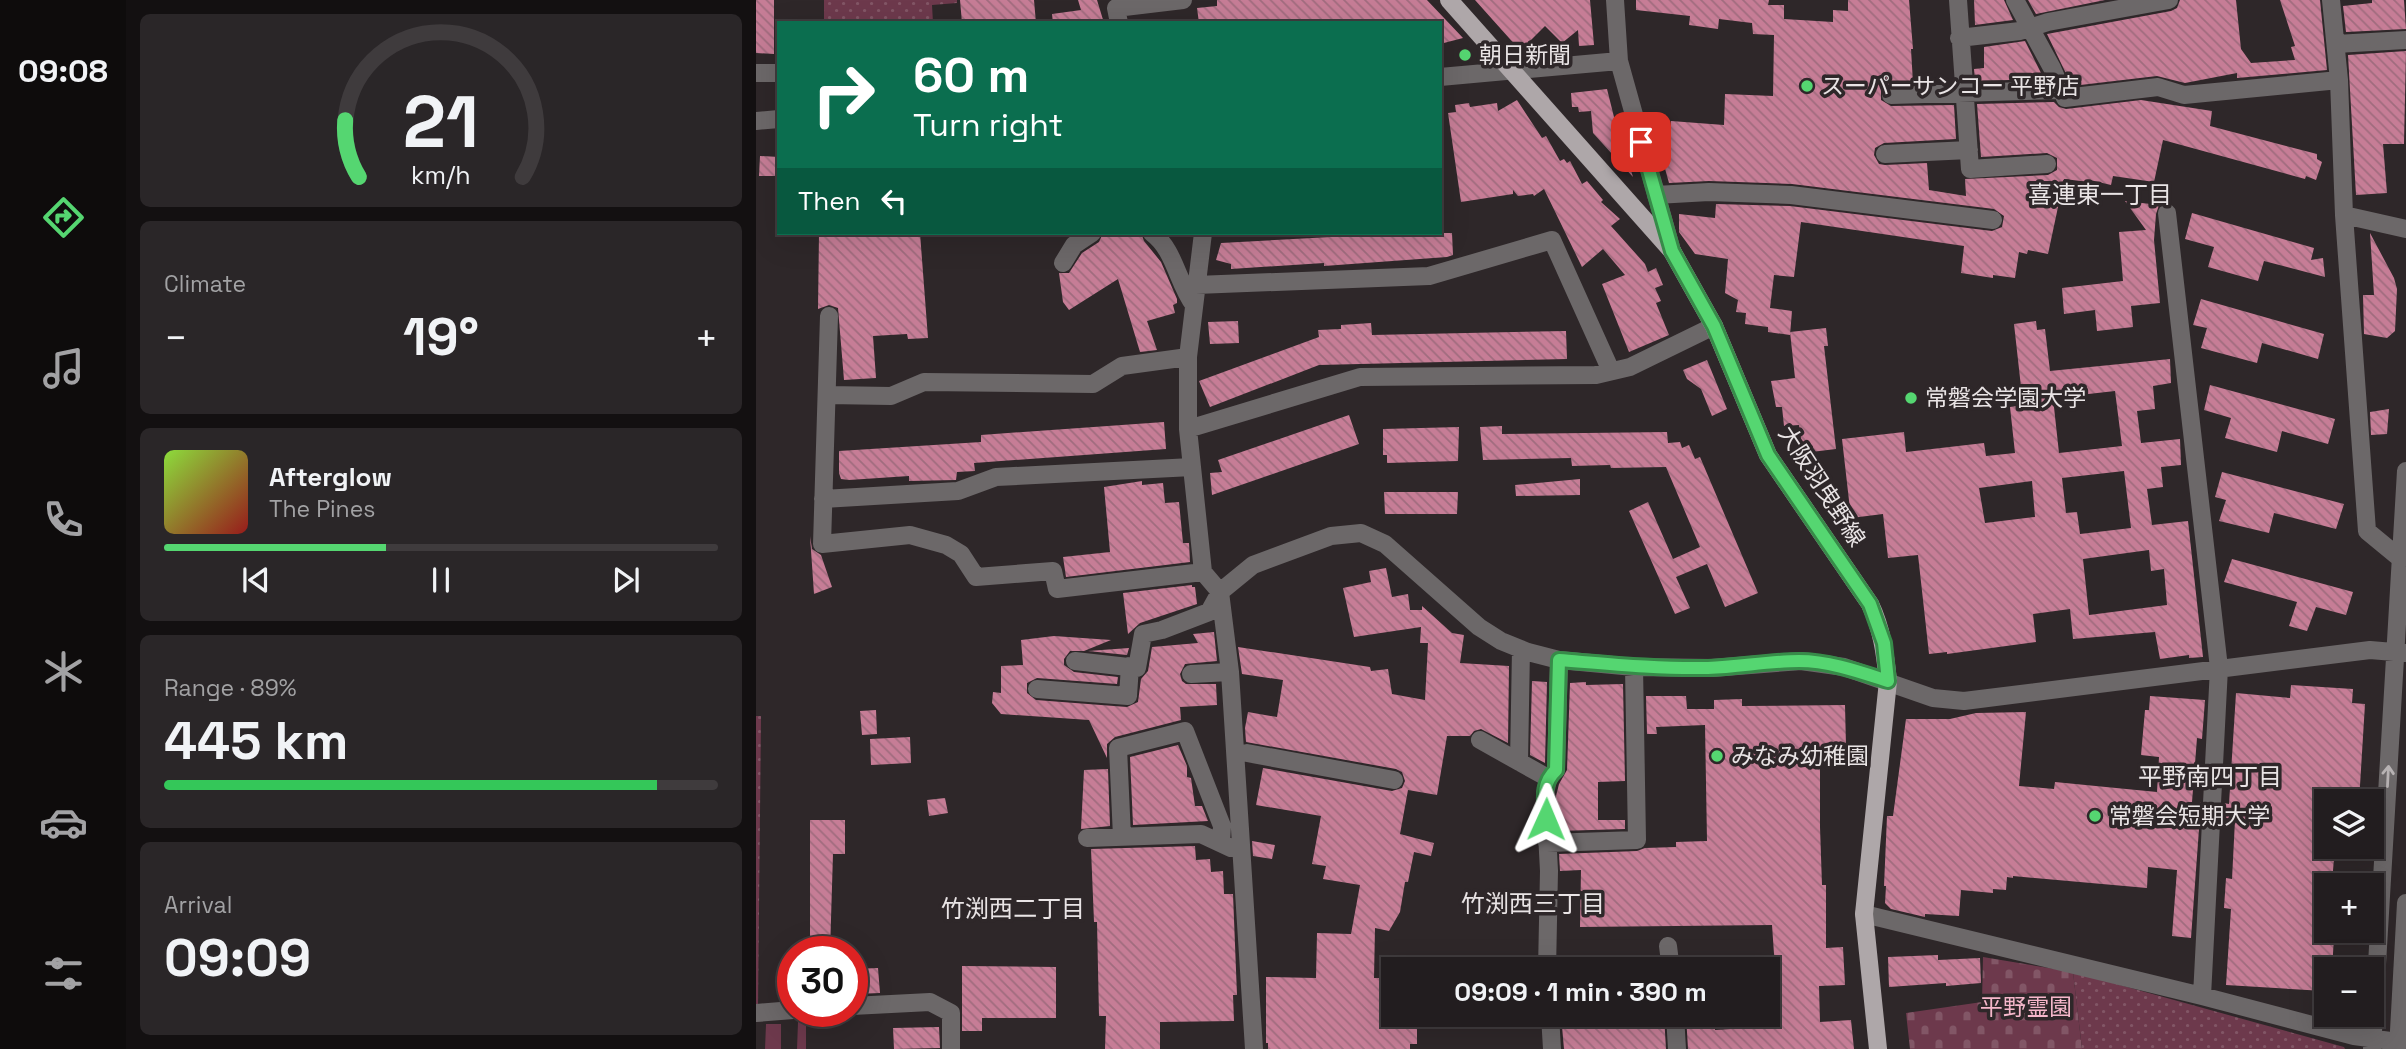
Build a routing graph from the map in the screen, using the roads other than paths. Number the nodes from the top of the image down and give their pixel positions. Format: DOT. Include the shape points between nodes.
graph roads {
  1 [pos="1183,0"];
  2 [pos="1449,0"];
  3 [pos="1615,0"];
  4 [pos="1958,0"];
  5 [pos="2015,0"];
  6 [pos="2169,0"];
  7 [pos="2335,1"];
  8 [pos="1119,21"];
  9 [pos="2031,28"];
  10 [pos="1959,38"];
  11 [pos="2406,40"];
  12 [pos="2336,44"];
  13 [pos="1619,61"];
  14 [pos="1512,72"];
  15 [pos="756,73"];
  16 [pos="777,73"];
  17 [pos="1442,77"];
  18 [pos="2339,80"];
  19 [pos="2061,90"];
  20 [pos="1964,92"];
  21 [pos="1891,95"];
  22 [pos="777,120"];
  23 [pos="756,121"];
  24 [pos="1969,150"];
  25 [pos="1885,154"];
  26 [pos="2047,164"];
  27 [pos="1656,195"];
  28 [pos="2167,213"];
  29 [pos="2344,215"];
  30 [pos="1993,220"];
  31 [pos="2406,229"];
  32 [pos="1089,235"];
  33 [pos="1154,235"];
  34 [pos="1203,235"];
  35 [pos="1672,251"];
  36 [pos="1063,263"];
  37 [pos="1196,285"];
  38 [pos="1194,305"];
  39 [pos="829,316"];
  40 [pos="1714,326"];
  41 [pos="1188,357"];
  42 [pos="1611,371"];
  43 [pos="827,395"];
  44 [pos="1188,429"];
  45 [pos="1192,467"];
  46 [pos="2406,471"];
  47 [pos="823,499"];
  48 [pos="2400,559"];
  49 [pos="1203,572"];
  50 [pos="1220,592"];
  51 [pos="1521,649"];
  52 [pos="2401,653"];
  53 [pos="1559,660"];
  54 [pos="1075,661"];
  55 [pos="1130,666"];
  56 [pos="1634,667"];
  57 [pos="2219,668"];
  58 [pos="1230,672"];
  59 [pos="1191,674"];
  60 [pos="1888,681"];
  61 [pos="1037,689"];
  62 [pos="1480,740"];
  63 [pos="1247,754"];
  64 [pos="1519,762"];
  65 [pos="1548,778"];
  66 [pos="1394,780"];
  67 [pos="1122,836"];
  68 [pos="1087,838"];
  69 [pos="1221,843"];
  70 [pos="1547,843"];
  71 [pos="1240,852"];
  72 [pos="2406,903"];
  73 [pos="1864,914"];
  74 [pos="1668,946"];
  75 [pos="1547,957"];
  76 [pos="1669,957"];
  77 [pos="2202,996"];
  78 [pos="868,1005"];
  79 [pos="777,1011"];
  80 [pos="756,1013"];
  81 [pos="1551,1027"];
  82 [pos="1676,1027"];
  83 [pos="2372,1044"];
  84 [pos="2401,1045"];
  85 [pos="951,1049"];
  86 [pos="1254,1049"];
  87 [pos="1552,1049"];
  88 [pos="1677,1049"];
  89 [pos="1878,1049"];
  1 -- 8 [label="street" via="1116,8"];
  2 -- 14 [label="main road, 大阪羽曳野線"];
  3 -- 13 [label="street"];
  4 -- 10 [label="street"];
  5 -- 9 [label="street"];
  6 -- 9 [label="street"];
  7 -- 12 [label="street"];
  9 -- 10 [label="street"];
  9 -- 19 [label="street"];
  10 -- 20 [label="street"];
  11 -- 12 [label="street"];
  12 -- 18 [label="street"];
  13 -- 14 [label="street"];
  13 -- 27 [label="street"];
  14 -- 17 [label="street"];
  14 -- 35 [label="main road, 大阪羽曳野線"];
  15 -- 16 [label="street"];
  18 -- 19 [label="street" via="2184,95 2158,87 2065,98"];
  18 -- 29 [label="street"];
  19 -- 20 [label="street"];
  20 -- 21 [label="street"];
  20 -- 24 [label="street"];
  22 -- 23 [label="street"];
  24 -- 25 [label="street"];
  24 -- 26 [label="street" via="1970,169"];
  27 -- 30 [label="street" via="1791,195"];
  27 -- 35 [label="street"];
  28 -- 57 [label="street"];
  29 -- 31 [label="street"];
  29 -- 48 [label="street" via="2367,531"];
  32 -- 36 [label="street" via="1074,245"];
  33 -- 38 [label="street" via="1169,253"];
  34 -- 37 [label="street"];
  35 -- 40 [label="main road, 大阪羽曳野線"];
  37 -- 38 [label="street"];
  37 -- 42 [label="street" via="1429,276 1552,240"];
  38 -- 41 [label="street"];
  39 -- 43 [label="street"];
  40 -- 42 [label="street" via="1630,367"];
  40 -- 60 [label="main road, 大阪羽曳野線" via="1768,455 1870,604 1884,643"];
  41 -- 43 [label="street" via="1122,366 1093,384 925,383 891,396"];
  41 -- 44 [label="street"];
  42 -- 44 [label="street" via="1360,377"];
  43 -- 47 [label="street"];
  44 -- 45 [label="street"];
  45 -- 47 [label="street" via="996,477 958,491"];
  45 -- 49 [label="street"];
  46 -- 48 [label="street"];
  47 -- 49 [label="street" via="822,544 910,535 961,554 976,577 1053,571 1057,589"];
  48 -- 52 [label="street"];
  49 -- 50 [label="street"];
  50 -- 51 [label="street" via="1253,565 1331,536 1361,533 1385,544 1479,627"];
  50 -- 55 [label="street" via="1209,612 1143,634 1136,668"];
  50 -- 58 [label="street"];
  51 -- 53 [label="street"];
  51 -- 64 [label="street"];
  52 -- 57 [label="street" via="2370,650"];
  83 -- 52 [label="street, one-way"];
  53 -- 56 [label="street"];
  53 -- 65 [label="street" via="1556,770"];
  54 -- 55 [label="street"];
  55 -- 61 [label="street" via="1128,696"];
  56 -- 60 [label="street" via="1712,668 1801,661 1844,667"];
  56 -- 70 [label="street" via="1637,840"];
  57 -- 60 [label="street" via="1964,701 1933,698"];
  57 -- 77 [label="street"];
  58 -- 59 [label="street"];
  58 -- 71 [label="street"];
  60 -- 73 [label="main road, 大阪羽曳野線"];
  62 -- 64 [label="street"];
  63 -- 66 [label="street"];
  64 -- 65 [label="street"];
  65 -- 70 [label="street"];
  67 -- 68 [label="street"];
  67 -- 69 [label="street" via="1201,834"];
  67 -- 69 [label="street" via="1118,748 1185,731 1222,825"];
  69 -- 71 [label="street"];
  70 -- 75 [label="street"];
  71 -- 86 [label="street"];
  72 -- 84 [label="street"];
  73 -- 77 [label="street"];
  73 -- 89 [label="main road, 大阪羽曳野線"];
  74 -- 76 [label="street"];
  77 -- 83 [label="street"];
  78 -- 85 [label="street" via="930,1002 951,1013"];
  79 -- 80 [label="street"];
  81 -- 87 [label="street"];
  82 -- 88 [label="street"];
  83 -- 84 [label="street"];
}
